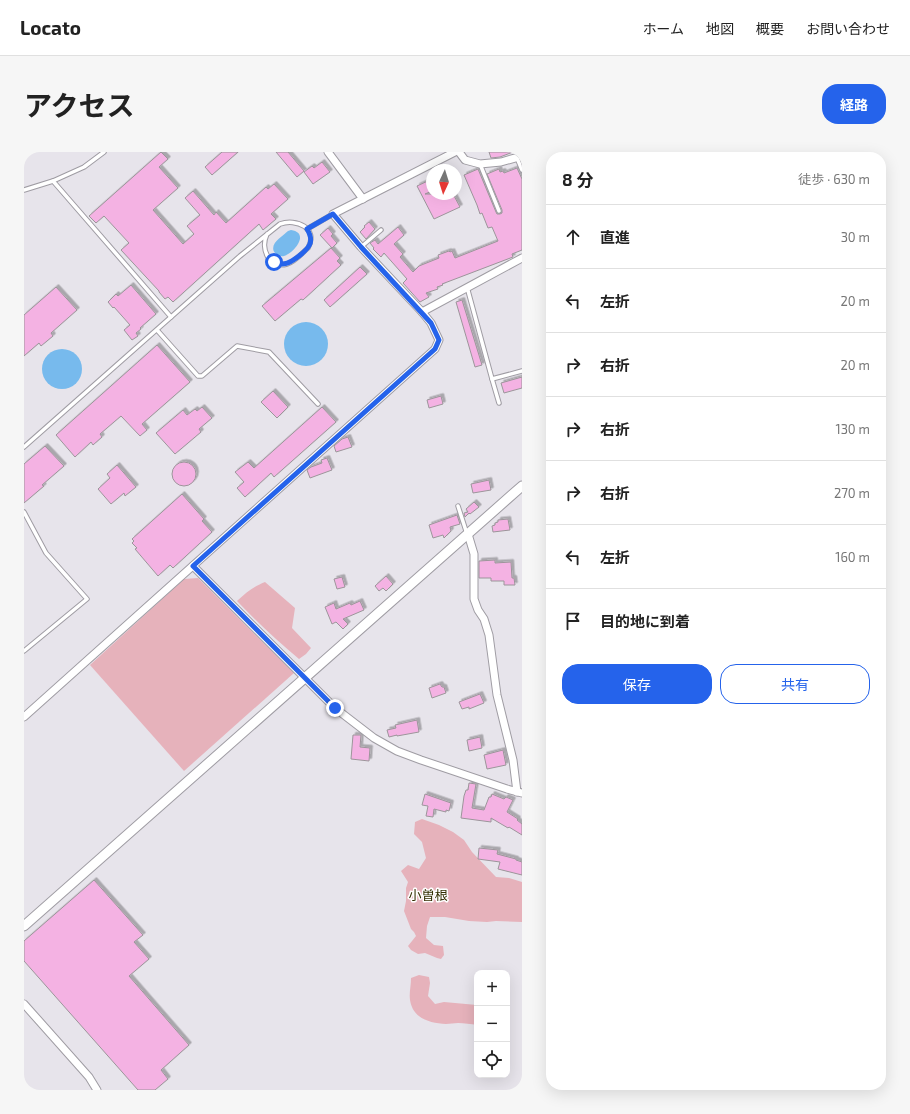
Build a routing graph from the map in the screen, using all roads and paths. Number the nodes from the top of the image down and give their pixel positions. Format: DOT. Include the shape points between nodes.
graph roads {
  1 [pos="104,152"];
  2 [pos="328,152"];
  3 [pos="455,152"];
  4 [pos="459,152"];
  5 [pos="520,157"];
  6 [pos="480,164"];
  7 [pos="522,170"];
  8 [pos="53,181"];
  9 [pos="24,190"];
  10 [pos="363,199"];
  11 [pos="500,211"];
  12 [pos="333,214"];
  13 [pos="307,229"];
  14 [pos="381,230"];
  15 [pos="267,234"];
  16 [pos="361,247"];
  17 [pos="522,258"];
  18 [pos="467,287"];
  19 [pos="422,312"];
  20 [pos="171,317"];
  21 [pos="156,330"];
  22 [pos="522,371"];
  23 [pos="492,379"];
  24 [pos="499,403"];
  25 [pos="318,404"];
  26 [pos="24,447"];
  27 [pos="522,486"];
  28 [pos="458,506"];
  29 [pos="24,512"];
  30 [pos="468,534"];
  31 [pos="193,566"];
  32 [pos="24,652"];
  33 [pos="305,678"];
  34 [pos="24,717"];
  35 [pos="520,792"];
  36 [pos="24,926"];
  37 [pos="24,1004"];
  38 [pos="97,1090"];
  1 -- 8 [label="lane" via="84,167"];
  2 -- 10 [label="street"];
  3 -- 10 [label="street"];
  4 -- 6 [label="street" via="465,160"];
  5 -- 6 [label="street"];
  5 -- 7 [label="lane"];
  6 -- 11 [label="lane"];
  8 -- 9 [label="lane"];
  8 -- 20 [label="lane"];
  10 -- 12 [label="street"];
  12 -- 13 [label="lane"];
  12 -- 16 [label="street"];
  13 -- 15 [label="lane" via="297,222 285,222"];
  13 -- 15 [label="lane" via="311,240 308,248 290,263 282,265 267,255 264,243"];
  14 -- 16 [label="lane"];
  15 -- 20 [label="lane"];
  16 -- 19 [label="street"];
  17 -- 18 [label="street"];
  18 -- 19 [label="street"];
  18 -- 23 [label="lane"];
  19 -- 31 [label="street" via="439,340 435,349"];
  20 -- 21 [label="lane"];
  21 -- 25 [label="lane" via="198,376 202,376 237,346 269,352"];
  21 -- 26 [label="lane"];
  22 -- 23 [label="lane"];
  23 -- 24 [label="lane"];
  27 -- 30 [label="street"];
  28 -- 30 [label="lane"];
  29 -- 32 [label="lane" via="46,553 87,599"];
  30 -- 33 [label="street"];
  30 -- 35 [label="street" via="474,554 474,599 489,635 497,695"];
  31 -- 33 [label="street"];
  31 -- 34 [label="street"];
  33 -- 35 [label="street" via="335,708 374,738 397,751"];
  33 -- 36 [label="street"];
  37 -- 38 [label="street" via="89,1077"];
}
